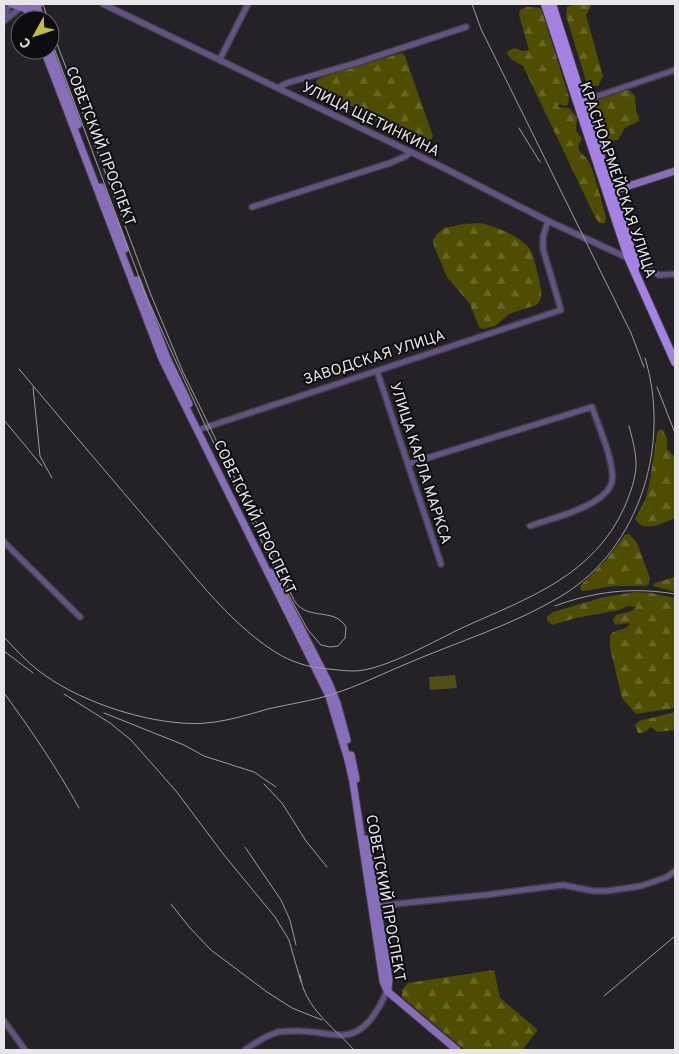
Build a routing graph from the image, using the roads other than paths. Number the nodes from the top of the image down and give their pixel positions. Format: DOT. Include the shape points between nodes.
graph roads {
  1 [pos="10,4"];
  2 [pos="38,4"];
  3 [pos="103,4"];
  4 [pos="248,4"];
  5 [pos="545,4"];
  6 [pos="552,4"];
  7 [pos="23,9"];
  8 [pos="5,20"];
  9 [pos="466,27"];
  10 [pos="220,59"];
  11 [pos="48,60"];
  12 [pos="54,60"];
  13 [pos="675,70"];
  14 [pos="278,88"];
  15 [pos="583,101"];
  16 [pos="411,152"];
  17 [pos="675,171"];
  18 [pos="609,192"];
  19 [pos="252,207"];
  20 [pos="548,221"];
  21 [pos="628,257"];
  22 [pos="635,262"];
  23 [pos="675,274"];
  24 [pos="675,350"];
  25 [pos="675,362"];
  26 [pos="377,370"];
  27 [pos="199,430"];
  28 [pos="408,464"];
  29 [pos="530,526"];
  30 [pos="4,542"];
  31 [pos="440,564"];
  32 [pos="80,616"];
  33 [pos="675,870"];
  34 [pos="374,906"];
  35 [pos="387,992"];
  36 [pos="4,1021"];
  37 [pos="25,1050"];
  38 [pos="245,1050"];
  39 [pos="457,1050"];
  1 -- 7 [label="main road"];
  1 -- 8 [label="street"];
  2 -- 7 [label="main road"];
  3 -- 10 [label="street, УЛИЦА ЩЕТИНКИНА"];
  4 -- 10 [label="street"];
  5 -- 18 [label="main road, КРАСНОАРМЕЙСКАЯ УЛИЦА"];
  6 -- 15 [label="main road, КРАСНОАРМЕЙСКАЯ УЛИЦА"];
  7 -- 8 [label="street"];
  9 -- 14 [label="street"];
  10 -- 14 [label="street, УЛИЦА ЩЕТИНКИНА"];
  11 -- 27 [label="main road, СОВЕТСКИЙ ПРОСПЕКТ" via="154,339"];
  12 -- 27 [label="main road, СОВЕТСКИЙ ПРОСПЕКТ" via="158,336"];
  13 -- 15 [label="street"];
  14 -- 16 [label="street, УЛИЦА ЩЕТИНКИНА"];
  15 -- 18 [label="main road, КРАСНОАРМЕЙСКАЯ УЛИЦА"];
  16 -- 19 [label="street" via="390,163"];
  16 -- 20 [label="street, УЛИЦА ЩЕТИНКИНА"];
  17 -- 18 [label="main road"];
  18 -- 21 [label="main road, КРАСНОАРМЕЙСКАЯ УЛИЦА"];
  18 -- 22 [label="main road, КРАСНОАРМЕЙСКАЯ УЛИЦА"];
  20 -- 21 [label="street, УЛИЦА ЩЕТИНКИНА"];
  20 -- 26 [label="street, ЗАВОДСКАЯ УЛИЦА" via="543,249 561,310"];
  21 -- 22 [label="street, УЛИЦА ЩЕТИНКИНА"];
  21 -- 25 [label="main road, КРАСНОАРМЕЙСКАЯ УЛИЦА"];
  22 -- 23 [label="street" via="659,275"];
  22 -- 24 [label="main road, КРАСНОАРМЕЙСКАЯ УЛИЦА"];
  26 -- 27 [label="street, ЗАВОДСКАЯ УЛИЦА"];
  26 -- 28 [label="street, УЛИЦА КАРЛА МАРКСА"];
  27 -- 34 [label="main road, СОВЕТСКИЙ ПРОСПЕКТ" via="329,696 350,767"];
  28 -- 29 [label="street" via="592,407 610,459 612,481 608,490 595,502"];
  28 -- 31 [label="street, УЛИЦА КАРЛА МАРКСА"];
  30 -- 32 [label="street"];
  33 -- 34 [label="street" via="667,877 641,886 615,890 594,891 562,884"];
  34 -- 35 [label="main road, СОВЕТСКИЙ ПРОСПЕКТ" via="389,979"];
  35 -- 38 [label="street" via="368,1022 355,1032 341,1035 310,1030 280,1032 261,1038"];
  35 -- 39 [label="main road"];
  36 -- 37 [label="street"];
}
